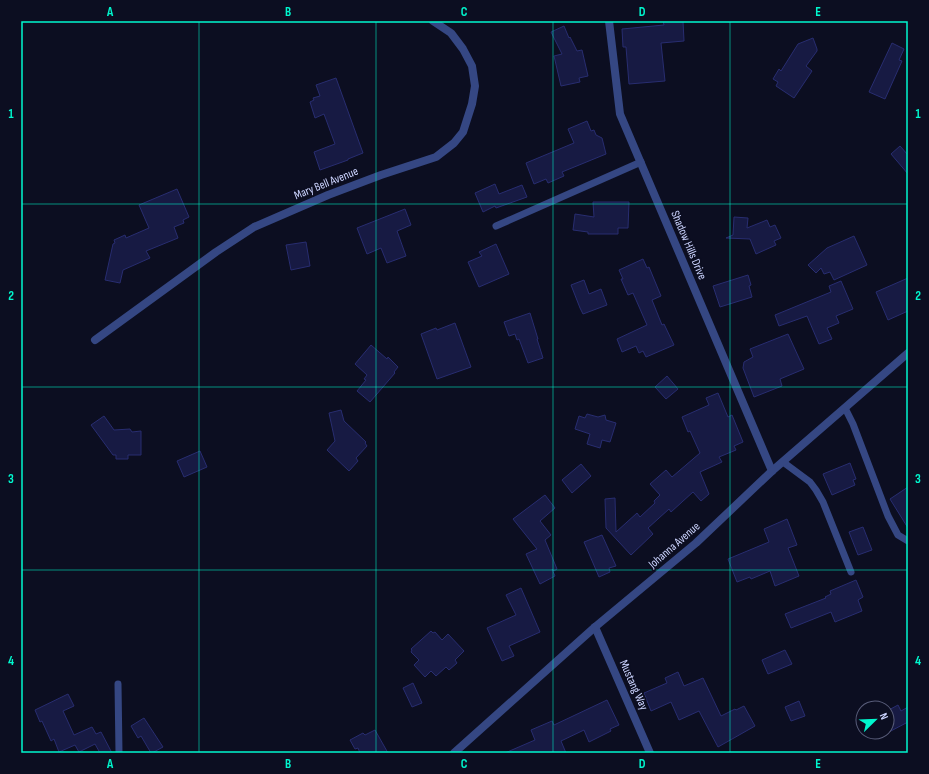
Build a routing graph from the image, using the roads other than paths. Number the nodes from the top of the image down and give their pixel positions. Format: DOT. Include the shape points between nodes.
graph roads {
  1 [pos="433,21"];
  2 [pos="609,21"];
  3 [pos="640,162"];
  4 [pos="496,226"];
  5 [pos="96,340"];
  6 [pos="908,353"];
  7 [pos="845,408"];
  8 [pos="783,462"];
  9 [pos="772,471"];
  10 [pos="908,541"];
  11 [pos="851,572"];
  12 [pos="596,627"];
  13 [pos="118,684"];
  14 [pos="119,753"];
  15 [pos="454,753"];
  16 [pos="650,753"];
  1 -- 5 [label="street, Mary Bell Avenue" via="451,33 472,66 475,86 472,104 463,132 454,143 436,157 328,195 254,227"];
  2 -- 3 [label="street, Shadow Hills Drive" via="620,114"];
  3 -- 4 [label="lane"];
  3 -- 9 [label="street, Shadow Hills Drive"];
  6 -- 7 [label="street, Johanna Avenue"];
  7 -- 8 [label="street, Johanna Avenue"];
  7 -- 10 [label="lane" via="888,516 898,535"];
  8 -- 9 [label="street, Johanna Avenue"];
  8 -- 11 [label="lane" via="810,482 816,490"];
  9 -- 12 [label="street, Johanna Avenue" via="696,543"];
  12 -- 15 [label="street, Johanna Avenue"];
  12 -- 16 [label="street, Mustang Way"];
  13 -- 14 [label="lane"];
}
